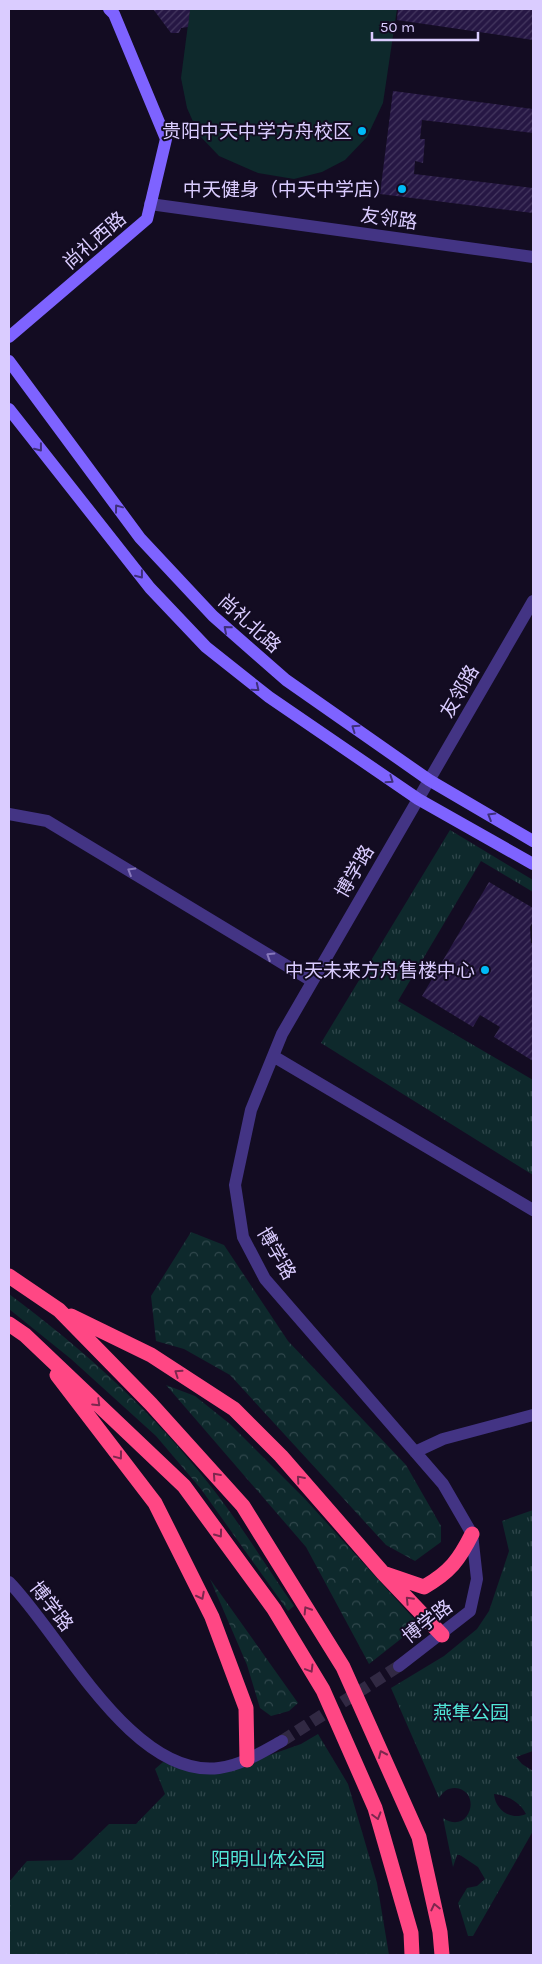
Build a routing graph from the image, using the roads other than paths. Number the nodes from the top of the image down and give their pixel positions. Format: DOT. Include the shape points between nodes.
graph roads {
  1 [pos="109,9"];
  2 [pos="150,204"];
  3 [pos="533,257"];
  4 [pos="9,338"];
  5 [pos="9,361"];
  6 [pos="9,410"];
  7 [pos="533,601"];
  8 [pos="429,780"];
  9 [pos="418,799"];
  10 [pos="9,814"];
  11 [pos="533,841"];
  12 [pos="533,864"];
  13 [pos="312,981"];
  14 [pos="273,1056"];
  15 [pos="533,1210"];
  16 [pos="9,1276"];
  17 [pos="59,1310"];
  18 [pos="9,1324"];
  19 [pos="25,1335"];
  20 [pos="533,1415"];
  21 [pos="415,1452"];
  22 [pos="472,1534"];
  23 [pos="384,1574"];
  24 [pos="9,1582"];
  25 [pos="442,1635"];
  26 [pos="399,1666"];
  27 [pos="282,1741"];
  28 [pos="247,1760"];
  29 [pos="412,1955"];
  30 [pos="442,1955"];
  1 -- 2 [label="street, 尚礼西路" via="114,14 166,139"];
  2 -- 3 [label="street, 友邻路"];
  2 -- 4 [label="street, 尚礼西路" via="146,219"];
  8 -- 5 [label="street, 尚礼北路, one-way" via="286,680 213,616 140,538"];
  6 -- 9 [label="street, one-way" via="150,588 206,648 269,698"];
  7 -- 8 [label="street, 友邻路"];
  8 -- 9 [label="street, 友邻路"];
  11 -- 8 [label="street, 尚礼北路, one-way"];
  9 -- 12 [label="street"];
  9 -- 13 [label="street, 博学路"];
  13 -- 10 [label="street, one-way" via="47,821"];
  13 -- 14 [label="street, 博学路"];
  14 -- 15 [label="street"];
  14 -- 21 [label="street, 博学路" via="250,1110 235,1185 243,1236 265,1279"];
  16 -- 17 [label="highway"];
  23 -- 17 [label="highway, one-way" via="281,1456 234,1409 151,1355"];
  30 -- 17 [label="highway, one-way" via="419,1837 343,1667 243,1506 151,1404"];
  18 -- 19 [label="highway"];
  19 -- 28 [label="highway, one-way" via="155,1503 212,1617 246,1708"];
  19 -- 29 [label="highway, one-way" via="184,1486 274,1609 323,1690 375,1808 410,1933"];
  20 -- 21 [label="street" via="443,1439"];
  21 -- 22 [label="street, 博学路" via="443,1484"];
  22 -- 23 [label="highway" via="454,1564 443,1576 424,1587"];
  22 -- 25 [label="street, 博学路" via="477,1579 470,1611"];
  25 -- 23 [label="highway, one-way"];
  24 -- 28 [label="street, 博学路" via="27,1601 75,1668 126,1727 165,1757 188,1766 218,1768"];
  25 -- 26 [label="street, 博学路"];
  27 -- 28 [label="street, 博学路"];
}
